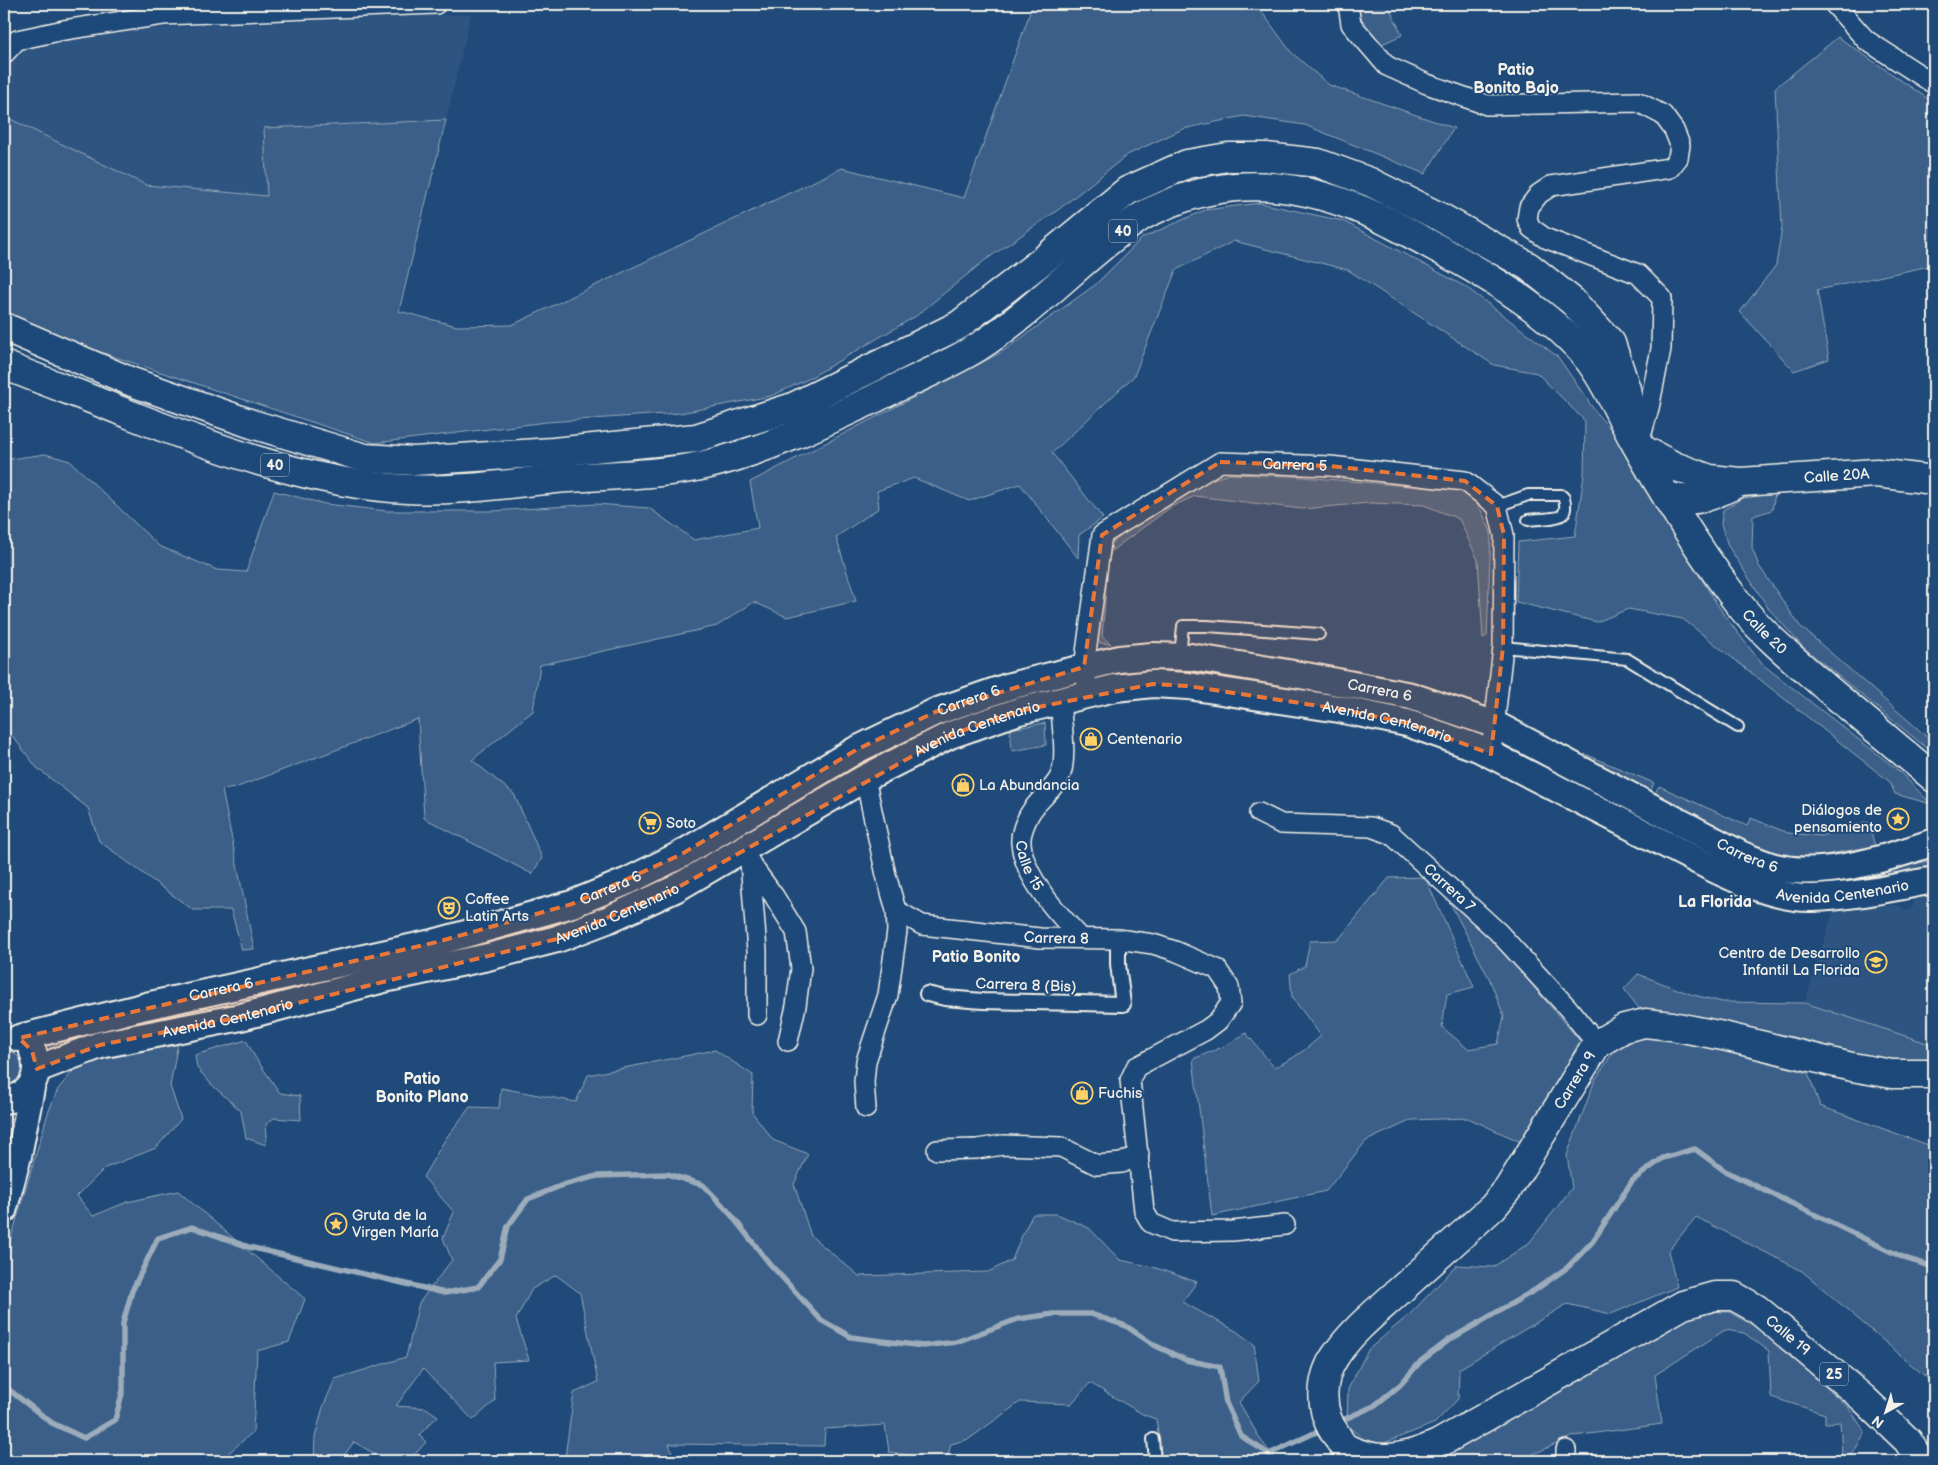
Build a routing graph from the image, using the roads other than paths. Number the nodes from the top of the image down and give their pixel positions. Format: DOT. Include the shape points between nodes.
graph roads {
  1 [pos="436,4"];
  2 [pos="1348,4"];
  3 [pos="1834,4"];
  4 [pos="4,54"];
  5 [pos="1934,84"];
  6 [pos="4,327"];
  7 [pos="4,365"];
  8 [pos="1638,447"];
  9 [pos="1934,480"];
  10 [pos="1740,482"];
  11 [pos="1667,496"];
  12 [pos="1497,506"];
  13 [pos="1528,520"];
  14 [pos="1319,634"];
  15 [pos="1503,648"];
  16 [pos="1180,657"];
  17 [pos="1084,667"];
  18 [pos="1088,694"];
  19 [pos="1060,700"];
  20 [pos="1496,725"];
  21 [pos="1738,726"];
  22 [pos="1491,754"];
  23 [pos="866,778"];
  24 [pos="1934,778"];
  25 [pos="1259,813"];
  26 [pos="1934,842"];
  27 [pos="746,856"];
  28 [pos="1934,880"];
  29 [pos="896,910"];
  30 [pos="1081,938"];
  31 [pos="1118,939"];
  32 [pos="927,994"];
  33 [pos="758,1015"];
  34 [pos="11,1036"];
  35 [pos="788,1041"];
  36 [pos="1597,1044"];
  37 [pos="1934,1074"];
  38 [pos="35,1076"];
  39 [pos="4,1100"];
  40 [pos="866,1108"];
  41 [pos="936,1150"];
  42 [pos="1139,1154"];
  43 [pos="4,1211"];
  44 [pos="1285,1225"];
  45 [pos="1153,1439"];
  46 [pos="1414,1454"];
  47 [pos="1913,1455"];
  48 [pos="1155,1461"];
  1 -- 4 [label="street" via="163,14 17,40"];
  2 -- 8 [label="street" via="1351,24 1387,66 1427,84 1487,105 1638,102 1663,115 1674,130 1680,145 1678,158 1670,168 1551,186 1528,207 1527,219 1531,228 1545,238 1638,274 1662,298 1662,349"];
  3 -- 5 [label="street" via="1866,40"];
  6 -- 8 [label="main road" via="132,382 252,424 365,458 414,461 696,438 793,406 959,325 1127,191 1187,164 1228,157 1266,157 1318,163 1370,182 1528,266 1572,302 1611,343 1626,389"];
  7 -- 8 [label="main road, 40" via="242,456 362,484 404,489 490,487 701,466 793,437 977,348 1144,214 1194,193 1230,187 1271,186 1346,202 1432,246 1503,288 1556,325 1586,357 1608,388"];
  8 -- 10 [label="main road" via="1690,473"];
  8 -- 11 [label="main road, Calle 20"];
  9 -- 10 [label="main road, Calle 20A" via="1876,473"];
  10 -- 11 [label="main road" via="1698,500"];
  11 -- 24 [label="main road, Calle 20" via="1740,605 1773,642"];
  12 -- 13 [label="lane" via="1528,495 1560,494 1564,498 1563,514"];
  12 -- 15 [label="street" via="1504,535"];
  12 -- 17 [label="street, Carrera 5" via="1465,480 1330,466 1220,462 1102,535"];
  14 -- 16 [label="lane" via="1183,626"];
  15 -- 20 [label="street"];
  15 -- 21 [label="lane" via="1627,659"];
  16 -- 17 [label="main road, Carrera 6" via="1119,659"];
  16 -- 20 [label="main road, Carrera 6" via="1411,696"];
  17 -- 18 [label="street"];
  17 -- 34 [label="main road, Carrera 6" via="1010,686 935,712 856,750 680,855 572,904 437,942"];
  18 -- 19 [label="main road, Avenida Centenario"];
  18 -- 22 [label="main road, Avenida Centenario" via="1153,684 1188,686 1407,723"];
  19 -- 23 [label="main road, Avenida Centenario" via="1019,710 950,735"];
  19 -- 30 [label="street, Calle 15" via="1063,757 1060,775 1031,812 1021,843 1034,880 1055,911"];
  20 -- 22 [label="street"];
  20 -- 26 [label="main road, Carrera 6" via="1742,855 1775,867 1803,870 1861,865"];
  22 -- 28 [label="main road, Avenida Centenario" via="1708,866 1743,883 1778,894 1812,898"];
  23 -- 27 [label="main road, Avenida Centenario"];
  23 -- 29 [label="street"];
  25 -- 36 [label="street, Carrera 7" via="1281,824 1371,827 1391,834 1498,932"];
  27 -- 33 [label="street" via="757,951"];
  27 -- 35 [label="street" via="796,932 801,968"];
  27 -- 38 [label="main road, Avenida Centenario" via="607,920 557,939 384,979 241,1017 100,1045"];
  29 -- 30 [label="street, Carrera 8" via="922,925 1040,938"];
  29 -- 40 [label="street" via="897,931 888,995 866,1061"];
  30 -- 31 [label="street, Carrera 8"];
  31 -- 32 [label="street, Carrera 8 (Bis)" via="1123,1004 983,1001"];
  31 -- 42 [label="street, Carrera 8" via="1153,944 1217,968 1230,987 1231,1003 1218,1021 1136,1067 1130,1080"];
  34 -- 38 [label="main road" via="32,1051"];
  36 -- 37 [label="main road, Carrera 9" via="1624,1028 1644,1023 1724,1036 1852,1067 1892,1074"];
  36 -- 46 [label="main road, Carrera 9" via="1508,1189 1493,1207 1362,1325 1335,1355 1326,1376 1322,1399 1329,1426 1345,1448 1370,1460 1393,1461"];
  38 -- 39 [label="main road, Avenida Centenario" via="20,1096"];
  38 -- 43 [label="street"];
  41 -- 42 [label="street" via="1003,1145 1061,1147 1096,1165 1122,1163"];
  42 -- 44 [label="street" via="1144,1211 1151,1223 1172,1232"];
  45 -- 48 [label="lane"];
  46 -- 47 [label="main road, Calle 19 / 25" via="1438,1444 1683,1305 1715,1296 1734,1296 1757,1309 1863,1398"];
}
